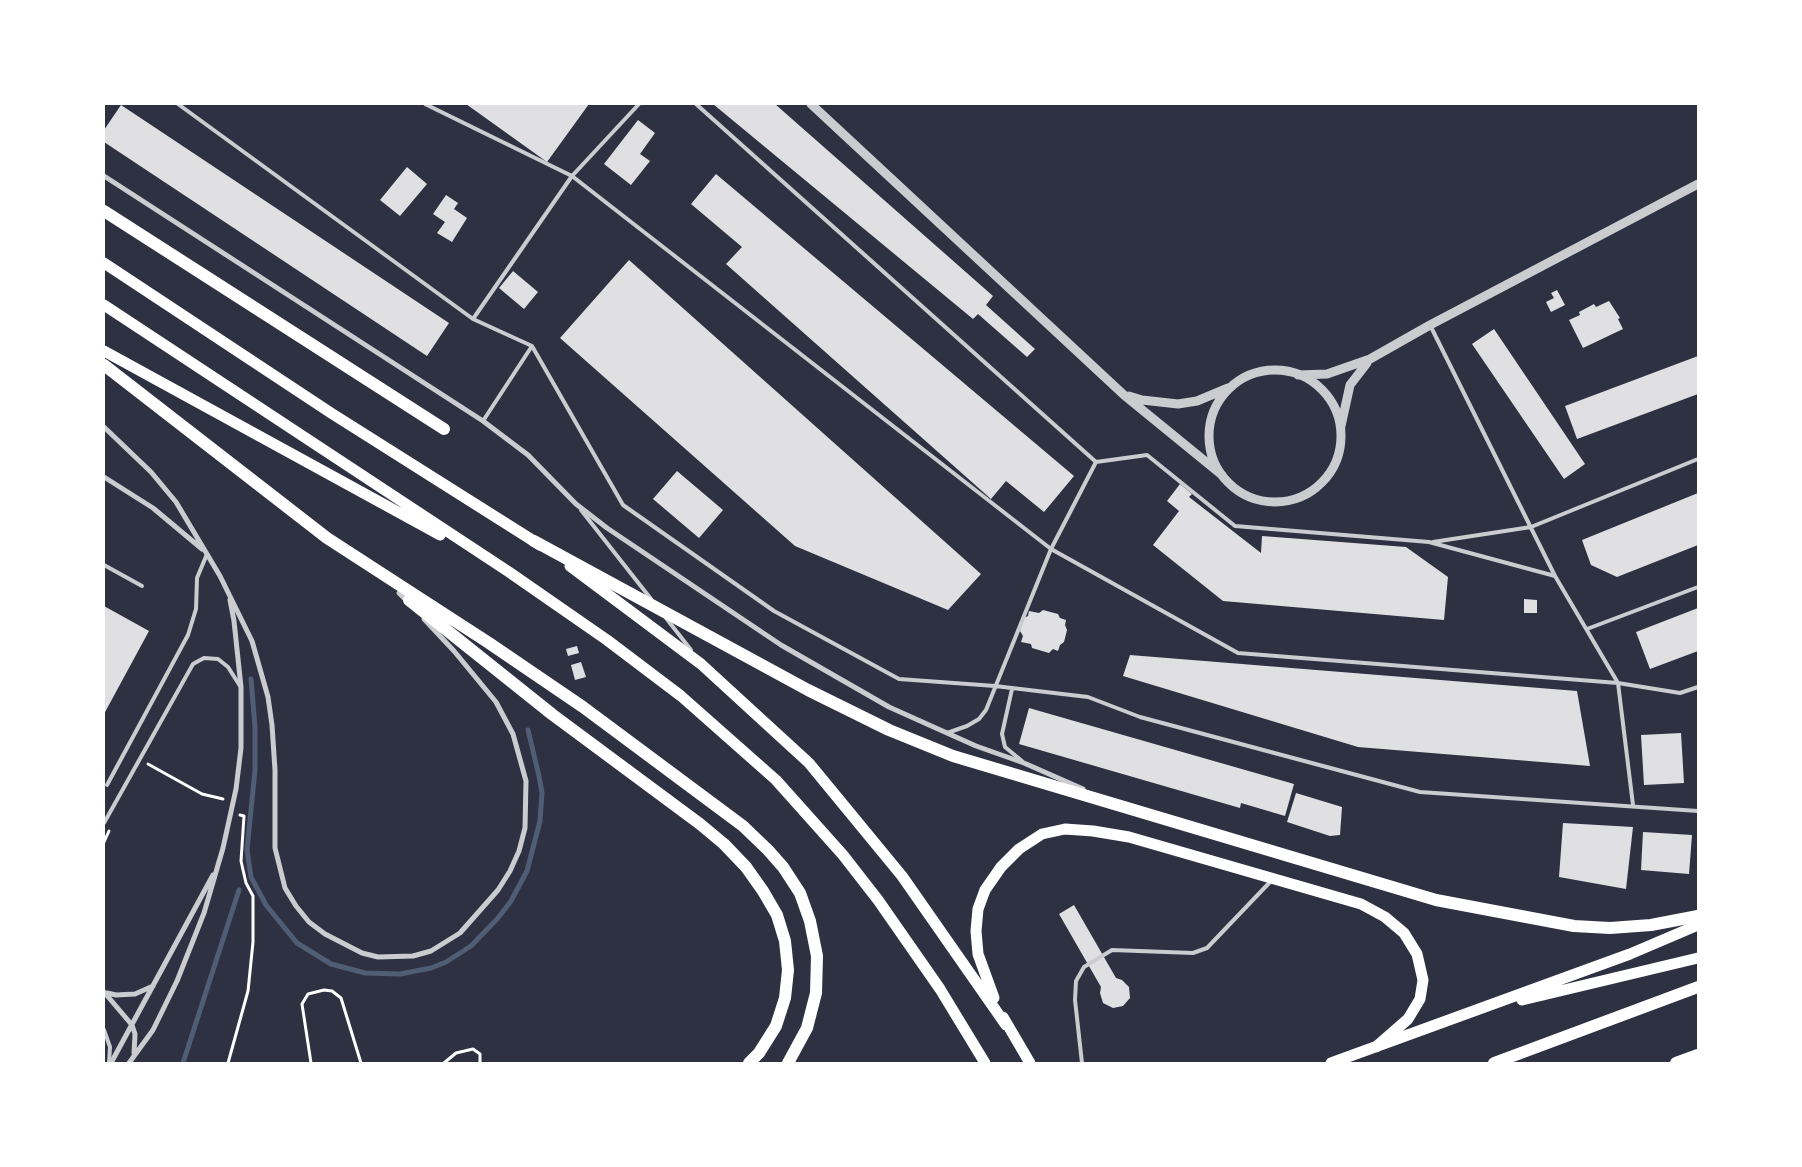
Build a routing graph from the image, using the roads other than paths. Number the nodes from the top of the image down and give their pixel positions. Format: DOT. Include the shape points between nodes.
graph roads {
  1 [pos="178,104"];
  2 [pos="425,104"];
  3 [pos="640,104"];
  4 [pos="696,104"];
  5 [pos="811,104"];
  6 [pos="104,176"];
  7 [pos="572,176"];
  8 [pos="1698,184"];
  9 [pos="104,211"];
  10 [pos="104,263"];
  11 [pos="104,305"];
  12 [pos="473,319"];
  13 [pos="1430,325"];
  14 [pos="532,346"];
  15 [pos="104,350"];
  16 [pos="1370,359"];
  17 [pos="104,365"];
  18 [pos="1298,375"];
  19 [pos="1236,383"];
  20 [pos="1124,395"];
  21 [pos="483,421"];
  22 [pos="104,427"];
  23 [pos="444,428"];
  24 [pos="1341,434"];
  25 [pos="1698,459"];
  26 [pos="1096,462"];
  27 [pos="1222,475"];
  28 [pos="104,478"];
  29 [pos="576,504"];
  30 [pos="1531,528"];
  31 [pos="534,541"];
  32 [pos="1429,542"];
  33 [pos="1051,549"];
  34 [pos="207,554"];
  35 [pos="359,560"];
  36 [pos="104,566"];
  37 [pos="509,572"];
  38 [pos="1555,576"];
  39 [pos="142,586"];
  40 [pos="1698,587"];
  41 [pos="399,593"];
  42 [pos="229,594"];
  43 [pos="658,608"];
  44 [pos="1587,629"];
  45 [pos="701,664"];
  46 [pos="1618,683"];
  47 [pos="995,686"];
  48 [pos="240,687"];
  49 [pos="1698,687"];
  50 [pos="1012,689"];
  51 [pos="947,733"];
  52 [pos="1024,763"];
  53 [pos="107,785"];
  54 [pos="1111,801"];
  55 [pos="1634,805"];
  56 [pos="1698,810"];
  57 [pos="104,823"];
  58 [pos="218,865"];
  59 [pos="1273,879"];
  60 [pos="1698,916"];
  61 [pos="1698,925"];
  62 [pos="1698,958"];
  63 [pos="154,985"];
  64 [pos="1698,987"];
  65 [pos="105,992"];
  66 [pos="1474,1012"];
  67 [pos="1006,1024"];
  68 [pos="132,1025"];
  69 [pos="104,1030"];
  70 [pos="1376,1047"];
  71 [pos="134,1054"];
  72 [pos="1698,1055"];
  73 [pos="110,1063"];
  74 [pos="129,1063"];
  75 [pos="749,1063"];
  76 [pos="788,1063"];
  77 [pos="985,1063"];
  78 [pos="1030,1063"];
  79 [pos="1082,1063"];
  80 [pos="1331,1063"];
  81 [pos="1494,1063"];
  82 [pos="1676,1063"];
  1 -- 12 [label="lane"];
  2 -- 7 [label="lane"];
  3 -- 7 [label="lane"];
  4 -- 26 [label="lane"];
  5 -- 20 [label="street"];
  6 -- 21 [label="street"];
  7 -- 12 [label="lane"];
  7 -- 33 [label="lane"];
  8 -- 13 [label="street"];
  9 -- 23 [label="highway"];
  10 -- 31 [label="main road"];
  11 -- 37 [label="main road"];
  12 -- 14 [label="lane"];
  13 -- 16 [label="street"];
  13 -- 30 [label="lane"];
  14 -- 21 [label="lane"];
  14 -- 47 [label="lane" via="623,505 774,611 899,679"];
  15 -- 37 [label="main road"];
  16 -- 18 [label="street" via="1327,374"];
  16 -- 24 [label="street" via="1350,385"];
  17 -- 35 [label="highway"];
  18 -- 19 [label="street" via="1260,372"];
  18 -- 24 [label="street" via="1310,380 1328,398 1337,415"];
  19 -- 20 [label="street" via="1197,401 1178,404"];
  19 -- 27 [label="street" via="1219,402 1210,426 1211,452"];
  20 -- 27 [label="street"];
  21 -- 29 [label="street" via="528,455"];
  22 -- 34 [label="street" via="151,472 176,502"];
  24 -- 27 [label="street" via="1337,459 1327,476 1314,490 1290,500 1278,502 1252,498 1230,485"];
  25 -- 30 [label="lane"];
  26 -- 32 [label="lane" via="1147,455 1235,526"];
  26 -- 33 [label="lane"];
  28 -- 34 [label="street" via="153,508"];
  29 -- 43 [label="lane"];
  29 -- 51 [label="street" via="693,588 781,645 889,707"];
  30 -- 32 [label="lane"];
  30 -- 38 [label="lane"];
  31 -- 43 [label="highway"];
  31 -- 45 [label="main road" via="620,601"];
  32 -- 38 [label="lane"];
  33 -- 46 [label="lane" via="1238,653"];
  33 -- 47 [label="lane"];
  34 -- 42 [label="street"];
  34 -- 53 [label="lane" via="197,578 196,609 188,635"];
  35 -- 41 [label="highway"];
  35 -- 76 [label="highway" via="583,707 743,826 768,850 800,893 817,956 816,992 809,1019"];
  36 -- 39 [label="lane"];
  37 -- 77 [label="main road" via="680,696 776,780 878,900 940,989"];
  38 -- 44 [label="lane"];
  40 -- 44 [label="lane"];
  41 -- 42 [label="street" via="454,651 496,702 520,756 527,805 523,836 510,871 474,919 460,933 431,951 395,958 362,953 325,934 309,922 285,888 275,848 275,755 268,697 252,641"];
  41 -- 75 [label="highway" via="700,824 746,867 764,891 777,915 785,941 788,970 785,998 776,1026"];
  42 -- 48 [label="street"];
  43 -- 45 [label="lane"];
  43 -- 54 [label="highway" via="799,686 889,730 953,756"];
  44 -- 46 [label="lane"];
  45 -- 67 [label="main road" via="809,763 865,829"];
  46 -- 49 [label="lane" via="1680,694"];
  46 -- 55 [label="lane"];
  47 -- 50 [label="lane"];
  47 -- 51 [label="lane" via="979,719"];
  48 -- 57 [label="lane" via="228,667 218,659 204,658 192,664"];
  48 -- 58 [label="street" via="239,771"];
  50 -- 52 [label="lane" via="1002,734 1006,747"];
  50 -- 55 [label="lane" via="1088,697 1140,717 1420,792"];
  51 -- 52 [label="street"];
  52 -- 54 [label="street"];
  54 -- 60 [label="highway" via="1436,900 1522,918 1610,928 1651,925"];
  55 -- 56 [label="lane"];
  58 -- 63 [label="street"];
  58 -- 71 [label="street" via="204,913 177,981 153,1030"];
  59 -- 67 [label="main road" via="1129,837 1065,829 1042,834 1019,849 1001,867 978,909 978,954"];
  59 -- 70 [label="main road" via="1361,904 1384,916 1404,933 1417,954 1423,980 1420,999 1408,1019"];
  59 -- 79 [label="lane" via="1207,948 1193,953 1112,950 1084,967 1076,981 1075,1000"];
  61 -- 66 [label="main road"];
  62 -- 66 [label="main road"];
  63 -- 65 [label="street" via="135,994 116,996"];
  63 -- 68 [label="street"];
  64 -- 81 [label="highway"];
  65 -- 68 [label="street"];
  66 -- 70 [label="main road"];
  67 -- 78 [label="main road"];
  68 -- 71 [label="street"];
  68 -- 73 [label="street"];
  69 -- 73 [label="lane" via="110,1047"];
  70 -- 80 [label="main road"];
  71 -- 74 [label="street"];
  72 -- 82 [label="highway"];
}
